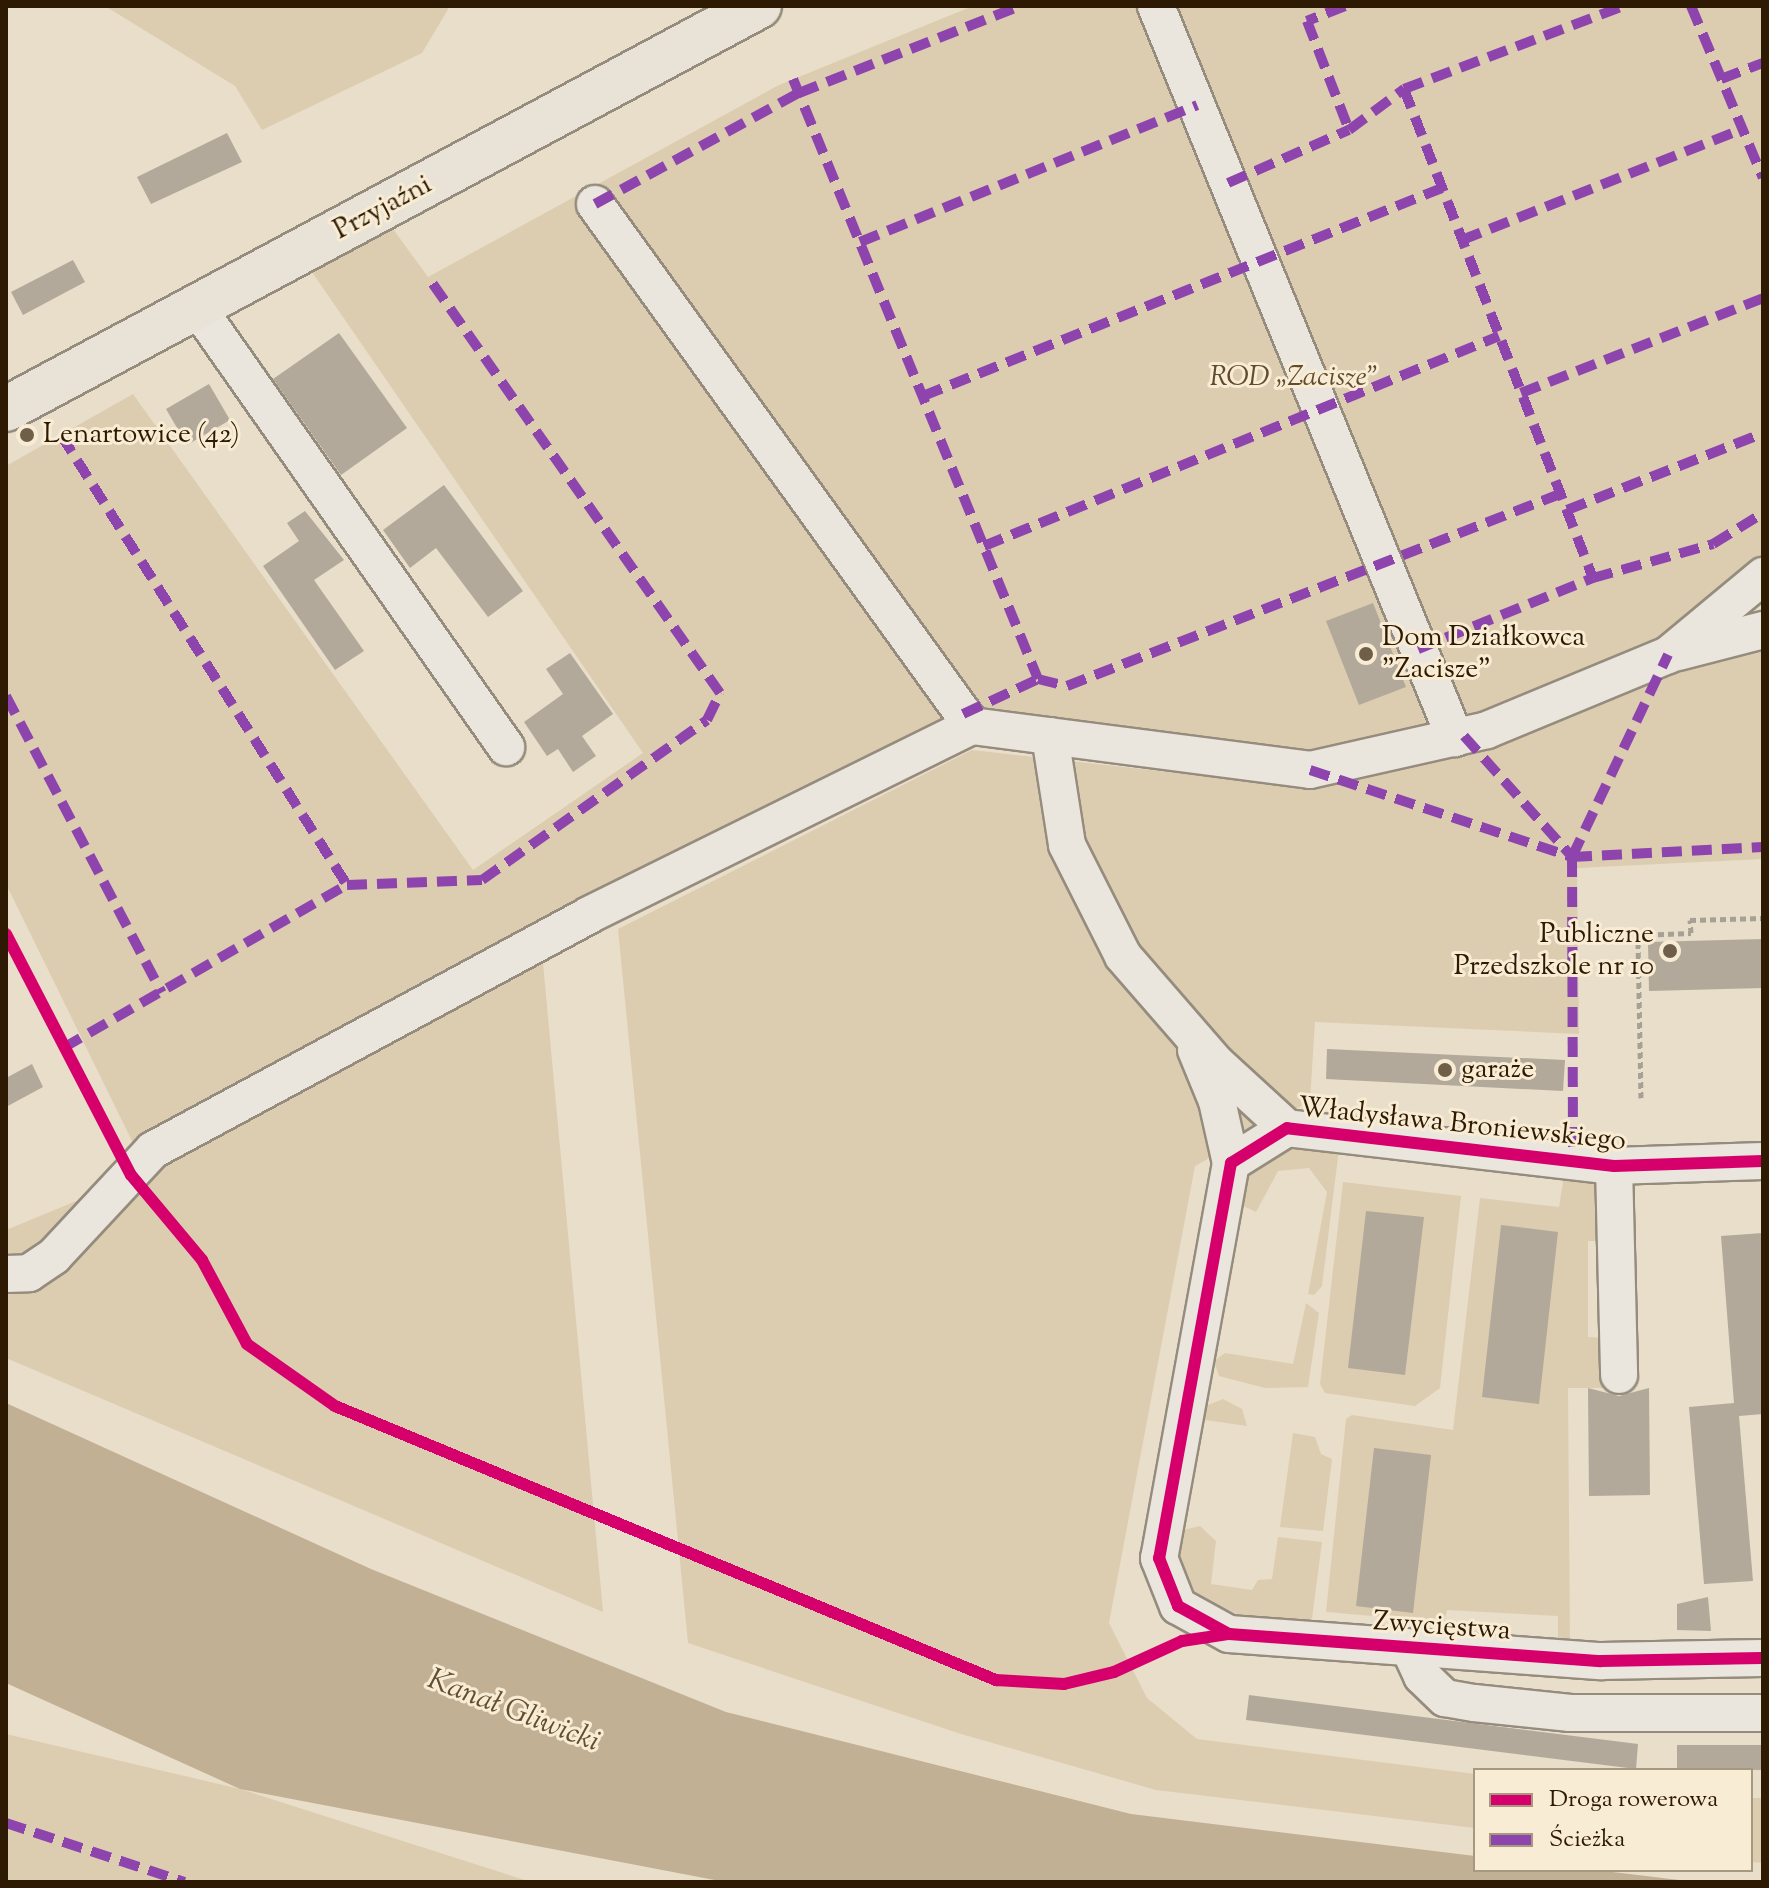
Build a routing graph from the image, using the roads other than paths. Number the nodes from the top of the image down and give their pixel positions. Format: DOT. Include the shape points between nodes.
graph roads {
  1 [pos="759,6"];
  2 [pos="1156,6"];
  3 [pos="595,204"];
  4 [pos="197,307"];
  5 [pos="6,409"];
  6 [pos="1763,576"];
  7 [pos="1763,630"];
  8 [pos="1668,655"];
  9 [pos="972,726"];
  10 [pos="1050,736"];
  11 [pos="1455,738"];
  12 [pos="506,747"];
  13 [pos="1189,1032"];
  14 [pos="1287,1128"];
  15 [pos="1763,1161"];
  16 [pos="1231,1163"];
  17 [pos="1614,1166"];
  18 [pos="6,1274"];
  19 [pos="1619,1375"];
  20 [pos="1410,1650"];
  21 [pos="1763,1658"];
  22 [pos="1763,1713"];
  1 -- 4 [label="main road, Przyjaźni"];
  2 -- 11 [label="street"];
  3 -- 9 [label="street"];
  4 -- 5 [label="main road, Przyjaźni"];
  4 -- 12 [label="street"];
  6 -- 8 [label="street"];
  7 -- 8 [label="street"];
  8 -- 11 [label="street"];
  9 -- 10 [label="street"];
  9 -- 18 [label="street" via="589,915 153,1150 54,1256 29,1273"];
  10 -- 11 [label="street" via="1310,770"];
  10 -- 13 [label="street" via="1067,845 1123,956"];
  13 -- 14 [label="street"];
  13 -- 16 [label="street" via="1217,1101"];
  14 -- 16 [label="street, Władysława Broniewskiego"];
  14 -- 17 [label="street, Władysława Broniewskiego"];
  15 -- 17 [label="street, Władysława Broniewskiego"];
  16 -- 20 [label="street, Zwycięstwa" via="1159,1558 1178,1606 1229,1634"];
  17 -- 19 [label="street"];
  20 -- 21 [label="street, Zwycięstwa" via="1601,1661"];
  20 -- 22 [label="street" via="1422,1676 1445,1698 1570,1713"];
}
